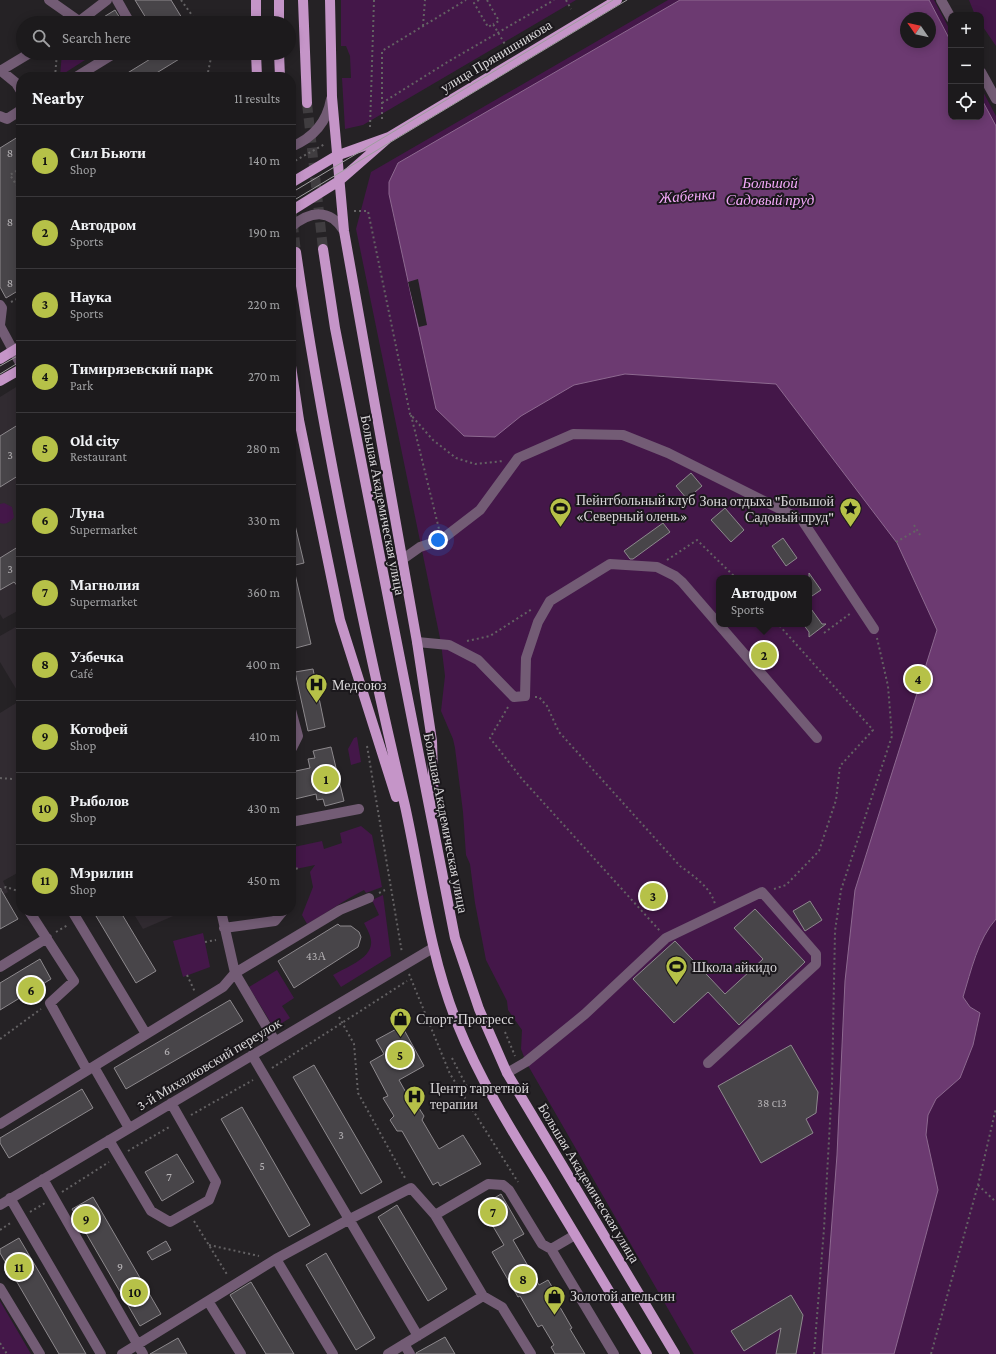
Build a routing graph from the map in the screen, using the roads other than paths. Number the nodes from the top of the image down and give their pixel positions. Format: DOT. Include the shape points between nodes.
graph roads {
  1 [pos="49,0"];
  2 [pos="107,0"];
  3 [pos="116,0"];
  4 [pos="256,0"];
  5 [pos="278,0"];
  6 [pos="303,0"];
  7 [pos="330,0"];
  8 [pos="617,0"];
  9 [pos="941,0"];
  10 [pos="948,13"];
  11 [pos="70,16"];
  12 [pos="86,16"];
  13 [pos="126,16"];
  14 [pos="256,16"];
  15 [pos="279,16"];
  16 [pos="18,60"];
  17 [pos="104,60"];
  18 [pos="256,60"];
  19 [pos="279,60"];
  20 [pos="0,70"];
  21 [pos="84,72"];
  22 [pos="257,72"];
  23 [pos="280,72"];
  24 [pos="984,78"];
  25 [pos="16,83"];
  26 [pos="332,97"];
  27 [pos="996,100"];
  28 [pos="307,103"];
  29 [pos="16,113"];
  30 [pos="0,116"];
  31 [pos="389,137"];
  32 [pos="296,144"];
  33 [pos="336,156"];
  34 [pos="296,180"];
  35 [pos="338,181"];
  36 [pos="296,208"];
  37 [pos="296,225"];
  38 [pos="344,231"];
  39 [pos="323,249"];
  40 [pos="296,252"];
  41 [pos="0,305"];
  42 [pos="0,326"];
  43 [pos="16,347"];
  44 [pos="16,349"];
  45 [pos="0,359"];
  46 [pos="16,372"];
  47 [pos="0,381"];
  48 [pos="296,425"];
  49 [pos="403,559"];
  50 [pos="716,621"];
  51 [pos="721,627"];
  52 [pos="874,629"];
  53 [pos="417,642"];
  54 [pos="296,729"];
  55 [pos="817,738"];
  56 [pos="296,740"];
  57 [pos="359,809"];
  58 [pos="296,821"];
  59 [pos="435,840"];
  60 [pos="416,855"];
  61 [pos="369,898"];
  62 [pos="33,916"];
  63 [pos="75,916"];
  64 [pos="222,916"];
  65 [pos="279,916"];
  66 [pos="224,928"];
  67 [pos="47,938"];
  68 [pos="433,948"];
  69 [pos="0,967"];
  70 [pos="235,973"];
  71 [pos="146,1034"];
  72 [pos="275,1041"];
  73 [pos="252,1055"];
  74 [pos="708,1063"];
  75 [pos="90,1068"];
  76 [pos="507,1073"];
  77 [pos="171,1103"];
  78 [pos="0,1124"];
  79 [pos="128,1128"];
  80 [pos="109,1140"];
  81 [pos="43,1179"];
  82 [pos="10,1198"];
  83 [pos="0,1205"];
  84 [pos="435,1215"];
  85 [pos="348,1220"];
  86 [pos="575,1235"];
  87 [pos="551,1249"];
  88 [pos="276,1259"];
  89 [pos="0,1288"];
  90 [pos="483,1296"];
  91 [pos="208,1301"];
  92 [pos="418,1336"];
  93 [pos="404,1344"];
  94 [pos="141,1349"];
  95 [pos="40,1354"];
  96 [pos="101,1354"];
  97 [pos="122,1354"];
  98 [pos="241,1354"];
  99 [pos="333,1354"];
  100 [pos="388,1354"];
  101 [pos="410,1354"];
  102 [pos="531,1354"];
  103 [pos="614,1354"];
  104 [pos="647,1354"];
  105 [pos="675,1354"];
  1 -- 11 [label="street"];
  2 -- 12 [label="street"];
  3 -- 13 [label="street"];
  4 -- 14 [label="main road"];
  5 -- 15 [label="main road"];
  6 -- 28 [label="main road"];
  7 -- 26 [label="main road"];
  8 -- 31 [label="main road, улица Прянишникова"];
  9 -- 10 [label="street"];
  16 -- 20 [label="street"];
  17 -- 21 [label="street"];
  18 -- 22 [label="main road"];
  19 -- 23 [label="main road"];
  20 -- 25 [label="street"];
  24 -- 27 [label="street"];
  26 -- 32 [label="street" via="322,126"];
  26 -- 33 [label="main road"];
  29 -- 30 [label="street" via="6,119"];
  31 -- 33 [label="main road, улица Прянишникова"];
  31 -- 35 [label="main road, улица Прянишникова"];
  33 -- 34 [label="main road, улица Прянишникова"];
  33 -- 35 [label="main road"];
  35 -- 36 [label="main road, улица Прянишникова"];
  35 -- 38 [label="main road"];
  37 -- 38 [label="street" via="318,214 324,214 336,220"];
  38 -- 49 [label="main road"];
  39 -- 59 [label="main road, Большая Академическая улица" via="336,336"];
  40 -- 60 [label="main road" via="308,334 344,532"];
  41 -- 42 [label="street"];
  42 -- 43 [label="street"];
  44 -- 45 [label="main road"];
  46 -- 47 [label="main road"];
  48 -- 60 [label="main road" via="340,620 374,732"];
  49 -- 52 [label="street" via="420,547 441,540 480,510 518,458 572,434 623,435 668,453 802,520"];
  49 -- 53 [label="main road"];
  50 -- 53 [label="street" via="676,576 657,567 610,564 550,601 538,622 526,658 525,696 514,697 478,660 449,645"];
  51 -- 55 [label="street"];
  53 -- 59 [label="main road" via="432,741"];
  54 -- 56 [label="street"];
  57 -- 58 [label="street"];
  59 -- 76 [label="main road, Большая Академическая улица" via="455,938 478,1009"];
  60 -- 68 [label="main road"];
  61 -- 70 [label="street" via="340,910"];
  62 -- 67 [label="street"];
  63 -- 71 [label="street"];
  64 -- 66 [label="street"];
  65 -- 66 [label="street" via="275,920"];
  66 -- 70 [label="street"];
  67 -- 69 [label="street"];
  67 -- 75 [label="street" via="74,981 50,1003"];
  68 -- 72 [label="street, 3-й Михалковский переулок"];
  68 -- 86 [label="main road" via="456,1021 480,1074"];
  70 -- 71 [label="street" via="223,987"];
  70 -- 72 [label="street"];
  71 -- 75 [label="street"];
  72 -- 73 [label="street, 3-й Михалковский переулок"];
  73 -- 77 [label="street, 3-й Михалковский переулок"];
  73 -- 85 [label="street"];
  74 -- 76 [label="street" via="816,964 816,954 762,892 666,938 584,1014 526,1062"];
  75 -- 78 [label="street"];
  75 -- 79 [label="street"];
  76 -- 105 [label="main road, Большая Академическая улица"];
  77 -- 79 [label="street, 3-й Михалковский переулок"];
  77 -- 80 [label="street" via="216,1182 209,1200 170,1222 150,1211"];
  79 -- 80 [label="street, 3-й Михалковский переулок"];
  80 -- 81 [label="street, 3-й Михалковский переулок"];
  81 -- 82 [label="street, 3-й Михалковский переулок"];
  81 -- 94 [label="street"];
  82 -- 83 [label="street, 3-й Михалковский переулок"];
  82 -- 96 [label="street"];
  84 -- 85 [label="street" via="411,1188"];
  84 -- 87 [label="street" via="488,1184 503,1185 509,1190 542,1244"];
  84 -- 90 [label="street"];
  85 -- 88 [label="street"];
  85 -- 92 [label="street"];
  86 -- 87 [label="street"];
  86 -- 104 [label="main road"];
  87 -- 103 [label="street"];
  88 -- 91 [label="street"];
  88 -- 99 [label="street"];
  89 -- 95 [label="street"];
  90 -- 92 [label="street"];
  90 -- 102 [label="street" via="502,1307"];
  91 -- 94 [label="street"];
  91 -- 98 [label="street"];
  92 -- 93 [label="street"];
  93 -- 100 [label="street"];
  93 -- 101 [label="street"];
  94 -- 97 [label="street"];
}
